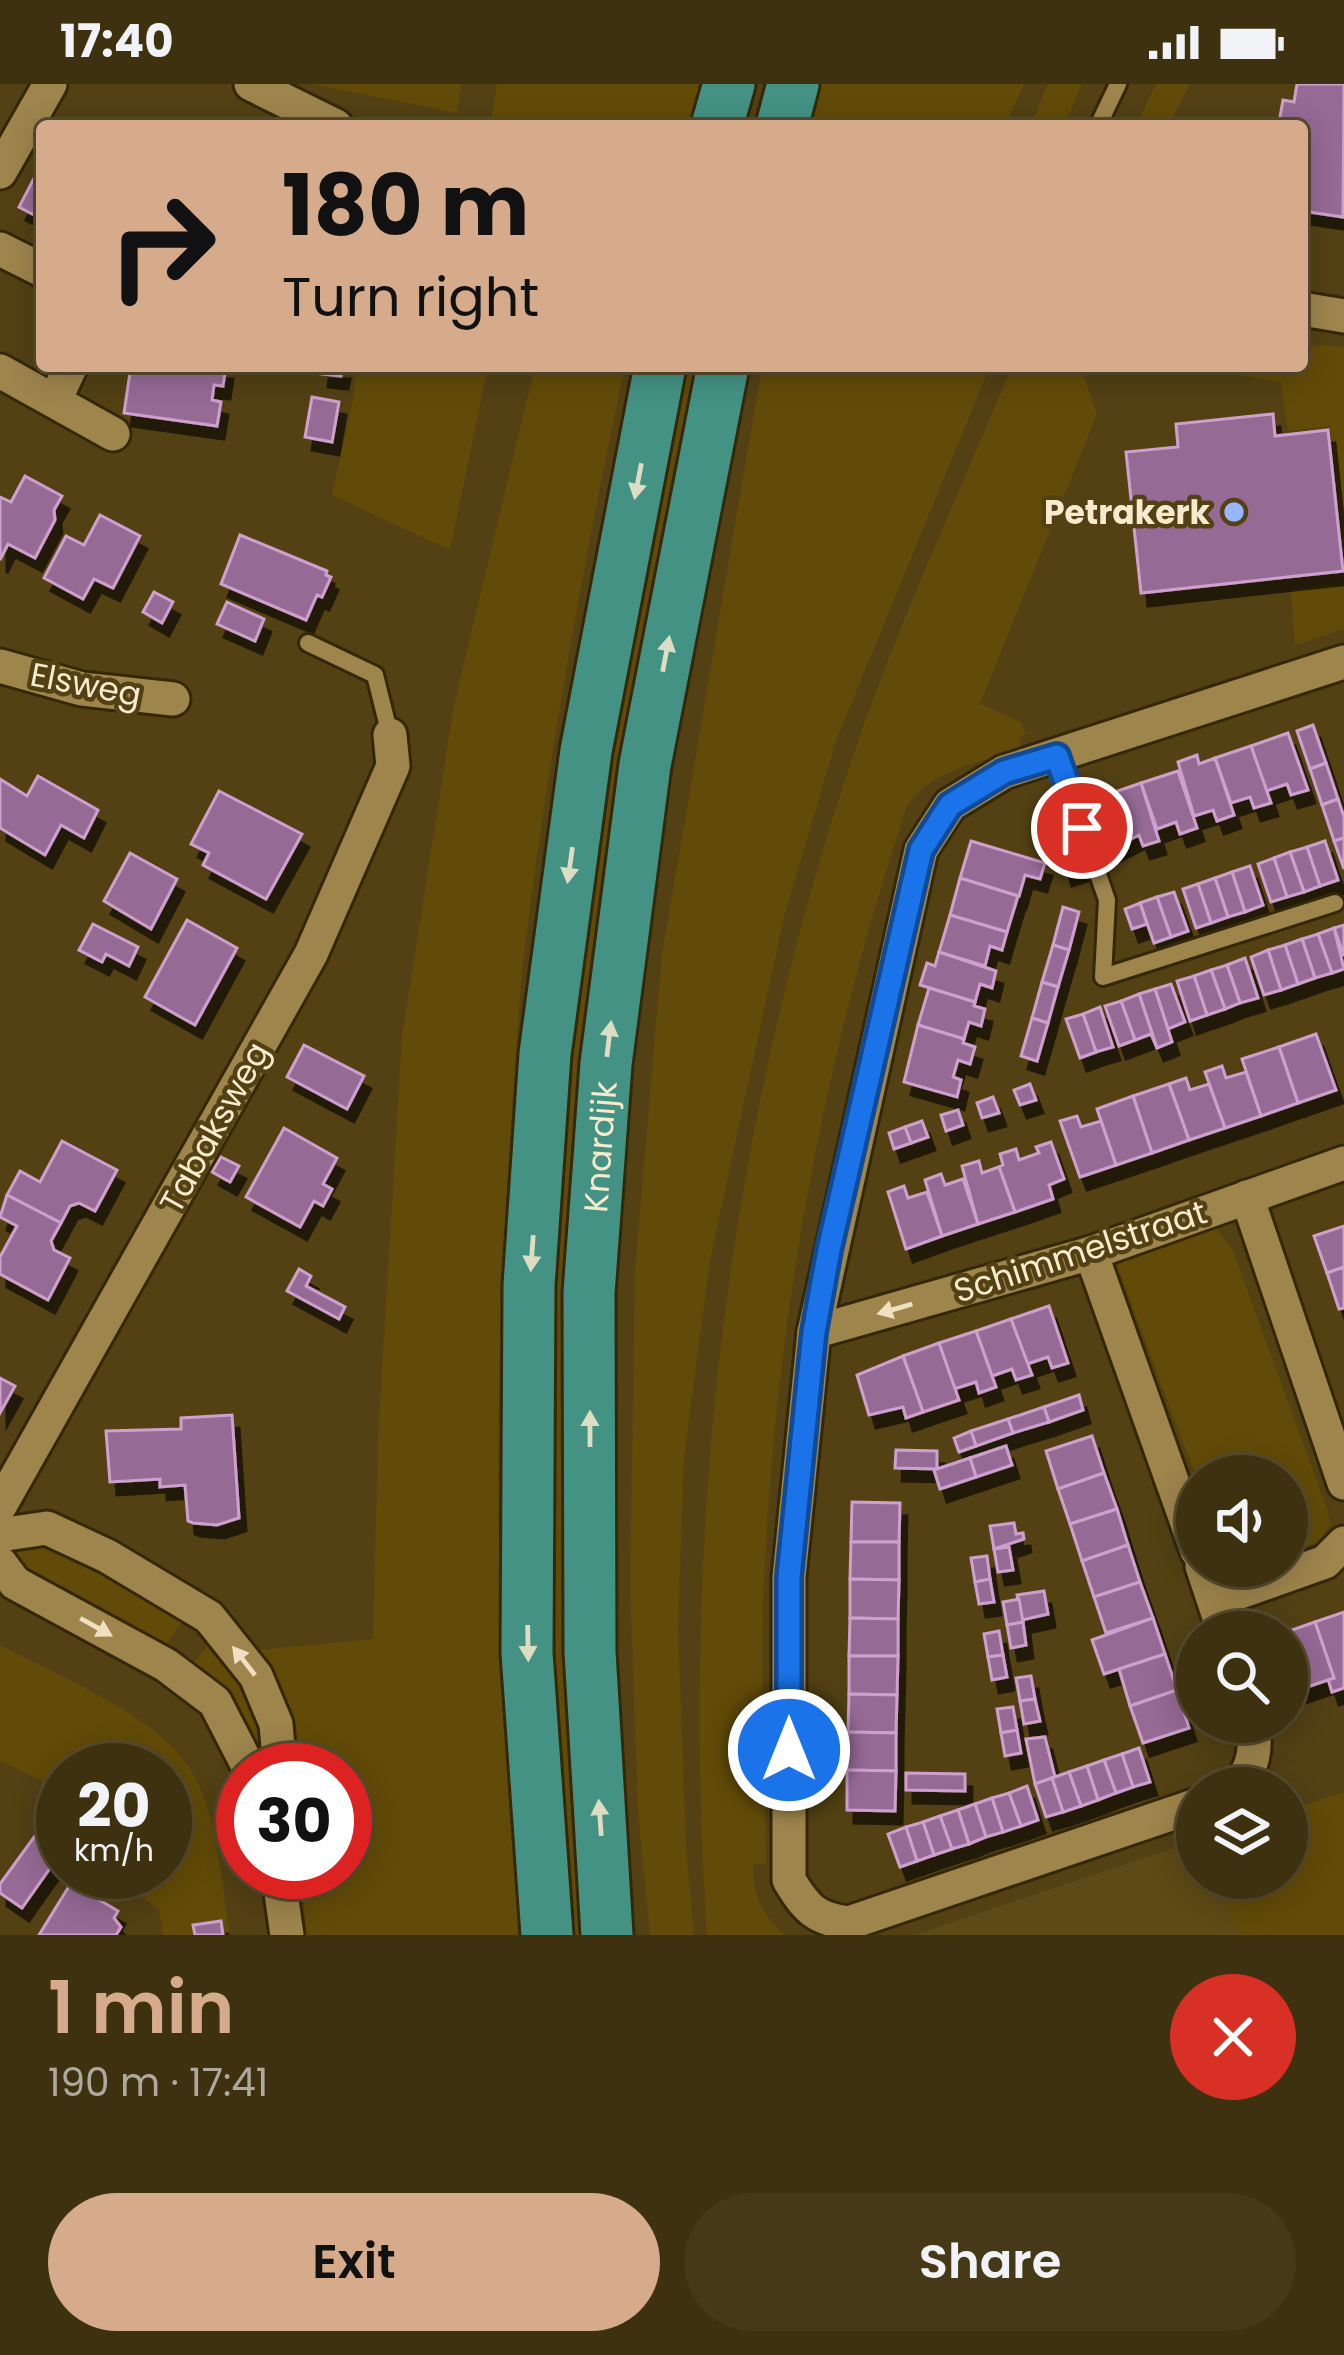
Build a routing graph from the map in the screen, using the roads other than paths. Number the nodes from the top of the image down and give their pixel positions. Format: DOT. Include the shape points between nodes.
graph roads {
  1 [pos="50,84"];
  2 [pos="251,84"];
  3 [pos="793,84"];
  4 [pos="1118,84"];
  5 [pos="324,120"];
  6 [pos="784,120"];
  7 [pos="1101,120"];
  8 [pos="0,172"];
  9 [pos="0,249"];
  10 [pos="36,267"];
  11 [pos="1308,310"];
  12 [pos="1344,316"];
  13 [pos="0,370"];
  14 [pos="68,372"];
  15 [pos="659,372"];
  16 [pos="722,372"];
  17 [pos="55,400"];
  18 [pos="113,434"];
  19 [pos="308,643"];
  20 [pos="1344,662"];
  21 [pos="0,666"];
  22 [pos="172,700"];
  23 [pos="390,735"];
  24 [pos="1057,756"];
  25 [pos="1335,903"];
  26 [pos="1344,1163"];
  27 [pos="1247,1197"];
  28 [pos="1091,1252"];
  29 [pos="814,1332"];
  30 [pos="1344,1483"];
  31 [pos="1176,1492"];
  32 [pos="0,1506"];
  33 [pos="0,1535"];
  34 [pos="1344,1543"];
  35 [pos="0,1563"];
  36 [pos="1231,1611"];
  37 [pos="236,1743"];
  38 [pos="278,1743"];
  39 [pos="1176,1812"];
  40 [pos="283,1899"];
  41 [pos="287,1935"];
  42 [pos="547,1935"];
  43 [pos="607,1935"];
  1 -- 8 [label="street"];
  2 -- 5 [label="street"];
  3 -- 6 [label="main road"];
  4 -- 7 [label="lane"];
  9 -- 10 [label="street"];
  11 -- 12 [label="street"];
  13 -- 17 [label="street"];
  14 -- 17 [label="street"];
  15 -- 42 [label="main road, Knardijk, one-way" via="586,751 545,1054 530,1286 527,1652"];
  43 -- 16 [label="main road, Knardijk, one-way" via="590,1652 590,1293 604,1087 645,765"];
  17 -- 18 [label="street"];
  19 -- 23 [label="lane" via="375,675"];
  20 -- 24 [label="street"];
  21 -- 22 [label="street, Elsweg" via="82,689"];
  23 -- 32 [label="street, Tabaksweg" via="393,766 311,954"];
  24 -- 25 [label="lane" via="1107,901 1103,977"];
  24 -- 29 [label="street" via="1004,772 950,805 921,850"];
  26 -- 27 [label="street, Schimmelstraat"];
  27 -- 28 [label="street, Schimmelstraat"];
  27 -- 30 [label="street"];
  28 -- 29 [label="street, Schimmelstraat, one-way"];
  28 -- 31 [label="street"];
  29 -- 39 [label="street" via="789,1577 789,1880 809,1912 849,1923"];
  38 -- 33 [label="street, one-way" via="256,1676 209,1617 46,1528"];
  34 -- 36 [label="street" via="1325,1562"];
  35 -- 37 [label="street, one-way" via="15,1583 166,1665 215,1702"];
  40 -- 41 [label="street"];
}
